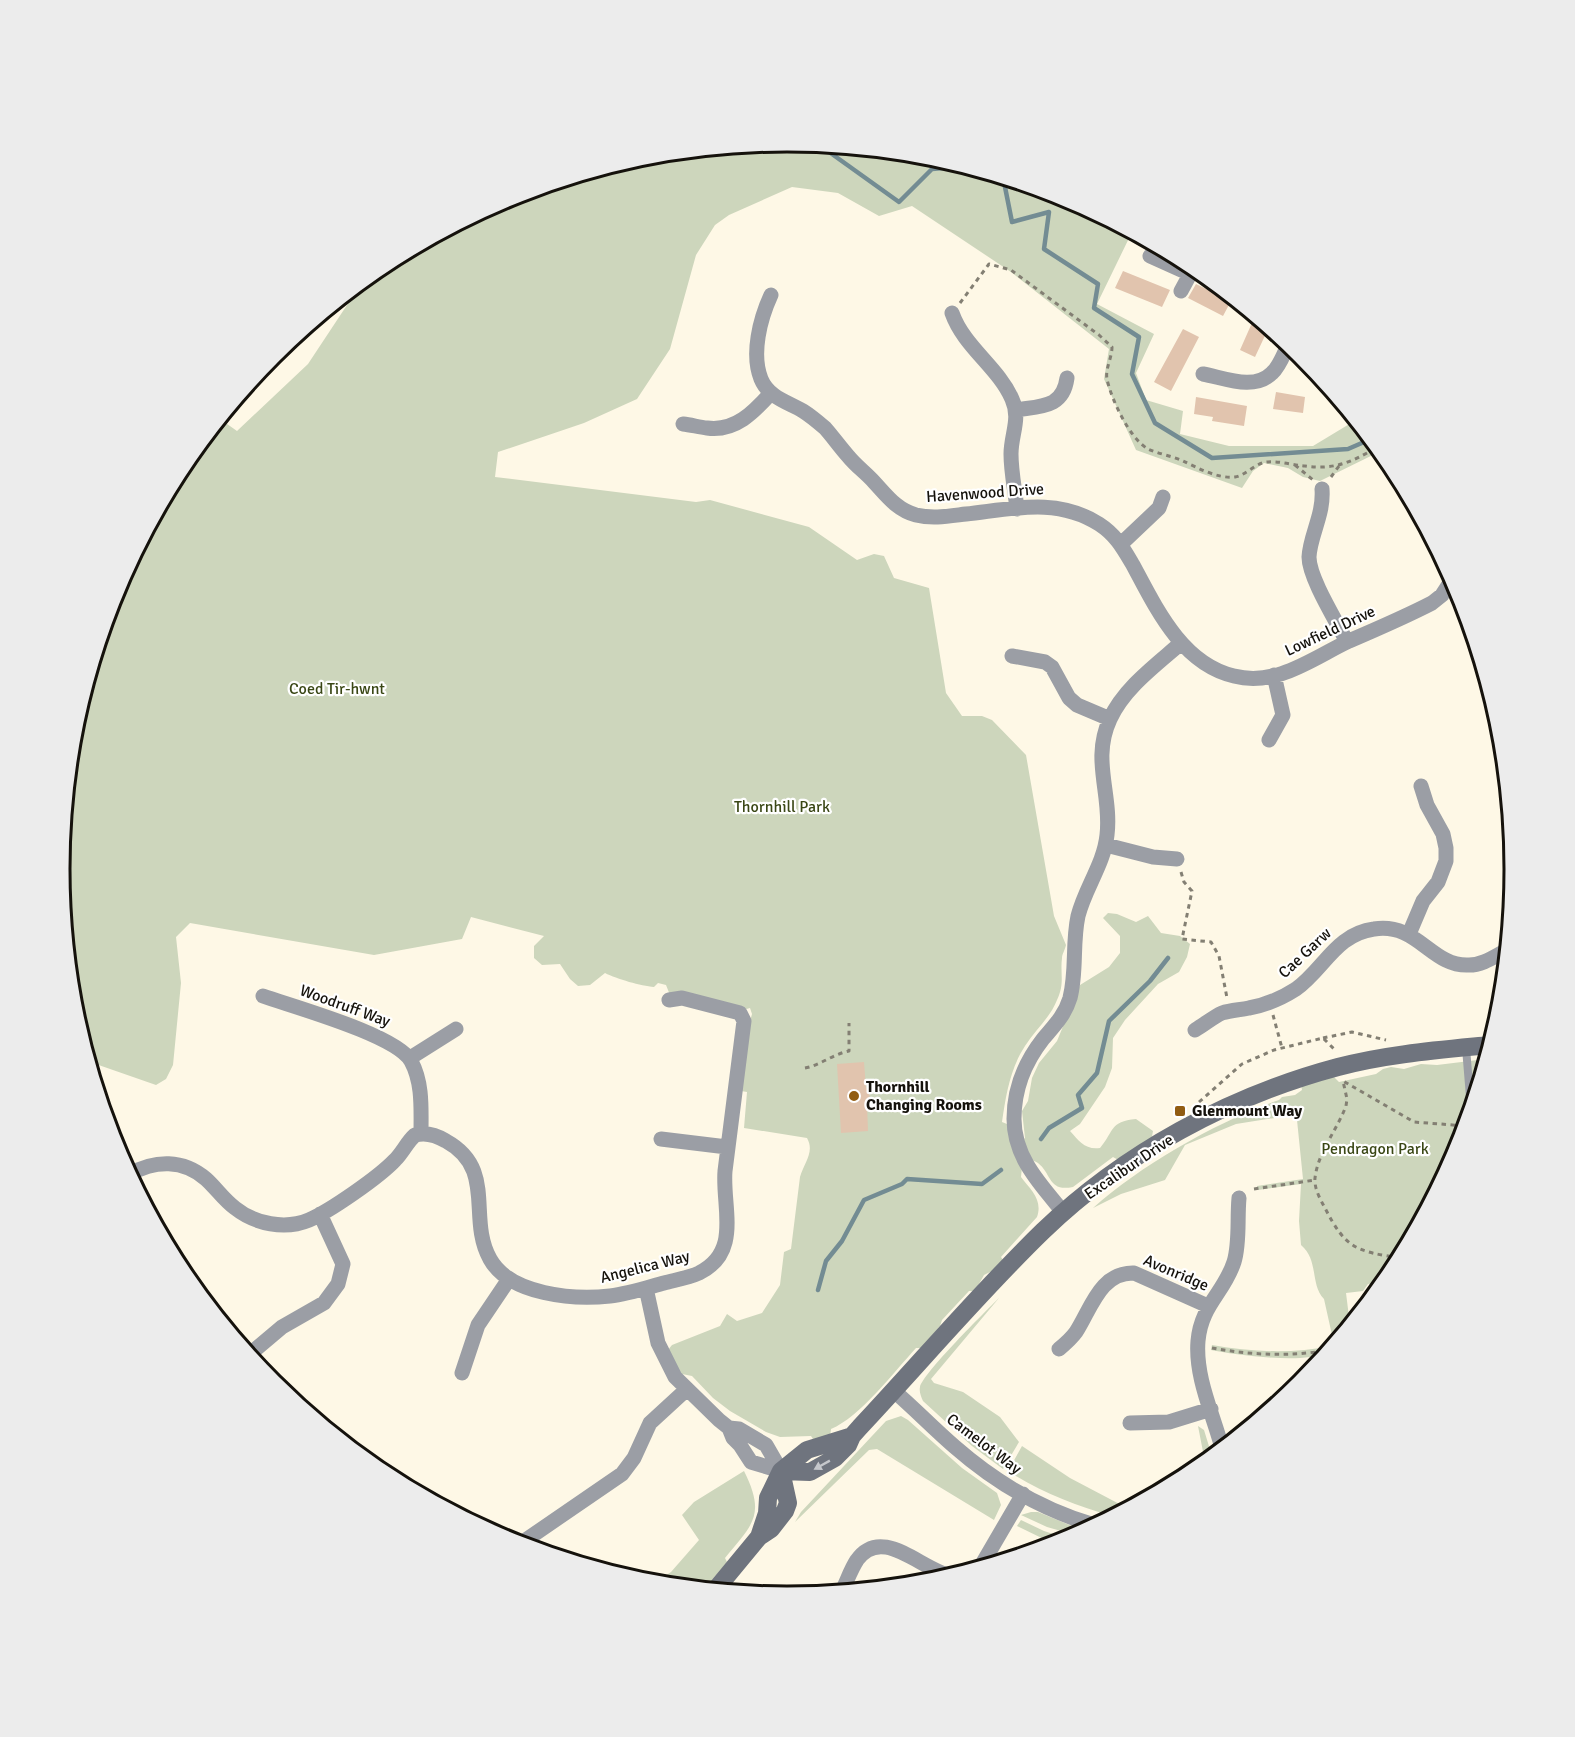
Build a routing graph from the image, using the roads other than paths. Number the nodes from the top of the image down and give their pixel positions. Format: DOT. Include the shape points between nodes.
graph roads {
  1 [pos="1150,256"];
  2 [pos="1171,263"];
  3 [pos="1190,275"];
  4 [pos="1181,291"];
  5 [pos="771,295"];
  6 [pos="952,313"];
  7 [pos="1284,352"];
  8 [pos="1203,374"];
  9 [pos="1067,378"];
  10 [pos="771,393"];
  11 [pos="1016,410"];
  12 [pos="683,424"];
  13 [pos="1323,489"];
  14 [pos="1163,496"];
  15 [pos="1017,509"];
  16 [pos="1121,544"];
  17 [pos="1447,587"];
  18 [pos="1347,642"];
  19 [pos="1181,644"];
  20 [pos="1012,656"];
  21 [pos="1274,675"];
  22 [pos="1110,719"];
  23 [pos="1269,740"];
  24 [pos="1421,786"];
  25 [pos="1106,845"];
  26 [pos="1177,859"];
  27 [pos="1409,934"];
  28 [pos="1499,954"];
  29 [pos="263,996"];
  30 [pos="669,1000"];
  31 [pos="456,1029"];
  32 [pos="1195,1030"];
  33 [pos="1482,1046"];
  34 [pos="1466,1048"];
  35 [pos="410,1058"];
  36 [pos="1469,1088"];
  37 [pos="421,1134"];
  38 [pos="661,1139"];
  39 [pos="727,1147"];
  40 [pos="137,1171"];
  41 [pos="1239,1198"];
  42 [pos="1064,1213"];
  43 [pos="320,1214"];
  44 [pos="509,1279"];
  45 [pos="646,1288"];
  46 [pos="1208,1306"];
  47 [pos="256,1349"];
  48 [pos="1059,1349"];
  49 [pos="462,1373"];
  50 [pos="687,1389"];
  51 [pos="894,1391"];
  52 [pos="1211,1409"];
  53 [pos="1130,1423"];
  54 [pos="729,1428"];
  55 [pos="1220,1440"];
  56 [pos="781,1471"];
  57 [pos="1023,1494"];
  58 [pos="1083,1522"];
  59 [pos="530,1537"];
  60 [pos="986,1557"];
  61 [pos="935,1570"];
  62 [pos="722,1582"];
  63 [pos="846,1583"];
  1 -- 2 [label="street"];
  3 -- 4 [label="street"];
  5 -- 10 [label="street" via="756,351 761,380"];
  6 -- 11 [label="street" via="971,345 1007,388"];
  7 -- 8 [label="street" via="1273,372 1262,380 1248,383"];
  9 -- 11 [label="street" via="1065,390 1053,402"];
  10 -- 12 [label="street" via="735,425 708,429"];
  10 -- 15 [label="street, Havenwood Drive" via="816,421 902,509 936,518"];
  11 -- 15 [label="street" via="1011,450"];
  13 -- 18 [label="street" via="1310,564"];
  14 -- 16 [label="street" via="1160,508"];
  15 -- 16 [label="street, Havenwood Drive" via="1068,509 1109,530"];
  16 -- 19 [label="street, Havenwood Drive"];
  17 -- 18 [label="street, Lowfield Drive" via="1432,603"];
  18 -- 21 [label="street, Lowfield Drive" via="1306,664"];
  19 -- 21 [label="street, Lowfield Drive" via="1199,660 1225,674 1246,678"];
  19 -- 22 [label="street" via="1130,689"];
  20 -- 22 [label="street" via="1045,662 1052,667 1069,698"];
  21 -- 23 [label="street" via="1284,715"];
  22 -- 25 [label="street" via="1101,753 1108,813"];
  24 -- 27 [label="street" via="1443,834 1446,861"];
  25 -- 26 [label="street"];
  25 -- 42 [label="street" via="1078,914 1069,1001 1034,1051 1015,1106 1018,1149"];
  27 -- 28 [label="street, Cae Garw" via="1440,958 1460,965 1479,963"];
  27 -- 32 [label="street, Cae Garw" via="1374,928 1349,936 1298,987 1269,1003 1214,1017"];
  29 -- 35 [label="street, Woodruff Way" via="380,1036"];
  30 -- 39 [label="street, Angelica Way" via="682,998 743,1016"];
  31 -- 35 [label="street"];
  33 -- 34 [label="street, Excalibur Drive"];
  34 -- 36 [label="lane"];
  34 -- 42 [label="street, Excalibur Drive" via="1339,1067 1265,1091 1205,1118 1126,1164"];
  35 -- 37 [label="street" via="421,1090"];
  37 -- 43 [label="street" via="415,1135 388,1167"];
  37 -- 44 [label="street, Angelica Way" via="442,1138 465,1156 480,1194 480,1231 486,1249 499,1271"];
  38 -- 39 [label="street"];
  39 -- 45 [label="street, Angelica Way" via="724,1186 729,1226 723,1250 699,1273"];
  40 -- 43 [label="street" via="154,1164 181,1164 206,1178 235,1208 260,1221 298,1223"];
  41 -- 46 [label="street, Avonridge" via="1234,1260"];
  42 -- 51 [label="street, Excalibur Drive" via="1008,1267"];
  43 -- 47 [label="street" via="343,1264 338,1284 324,1303 282,1327"];
  44 -- 45 [label="street, Angelica Way" via="577,1298 612,1296"];
  44 -- 49 [label="street" via="478,1325"];
  45 -- 50 [label="street" via="663,1356"];
  46 -- 48 [label="street, Avonridge" via="1125,1272 1106,1283 1075,1334"];
  46 -- 52 [label="street, Avonridge" via="1197,1344"];
  50 -- 54 [label="street"];
  50 -- 59 [label="street" via="650,1423 622,1474"];
  51 -- 56 [label="street, Excalibur Drive" via="835,1458 810,1472"];
  51 -- 57 [label="street, Camelot Way" via="955,1448"];
  52 -- 53 [label="street" via="1169,1422"];
  52 -- 55 [label="street, Avonridge"];
  54 -- 56 [label="street" via="740,1429 766,1445"];
  54 -- 56 [label="street" via="751,1462"];
  56 -- 62 [label="street" via="787,1507"];
  57 -- 58 [label="street, Camelot Way"];
  57 -- 60 [label="street"];
  61 -- 63 [label="street" via="889,1546 878,1546 857,1561"];
}
